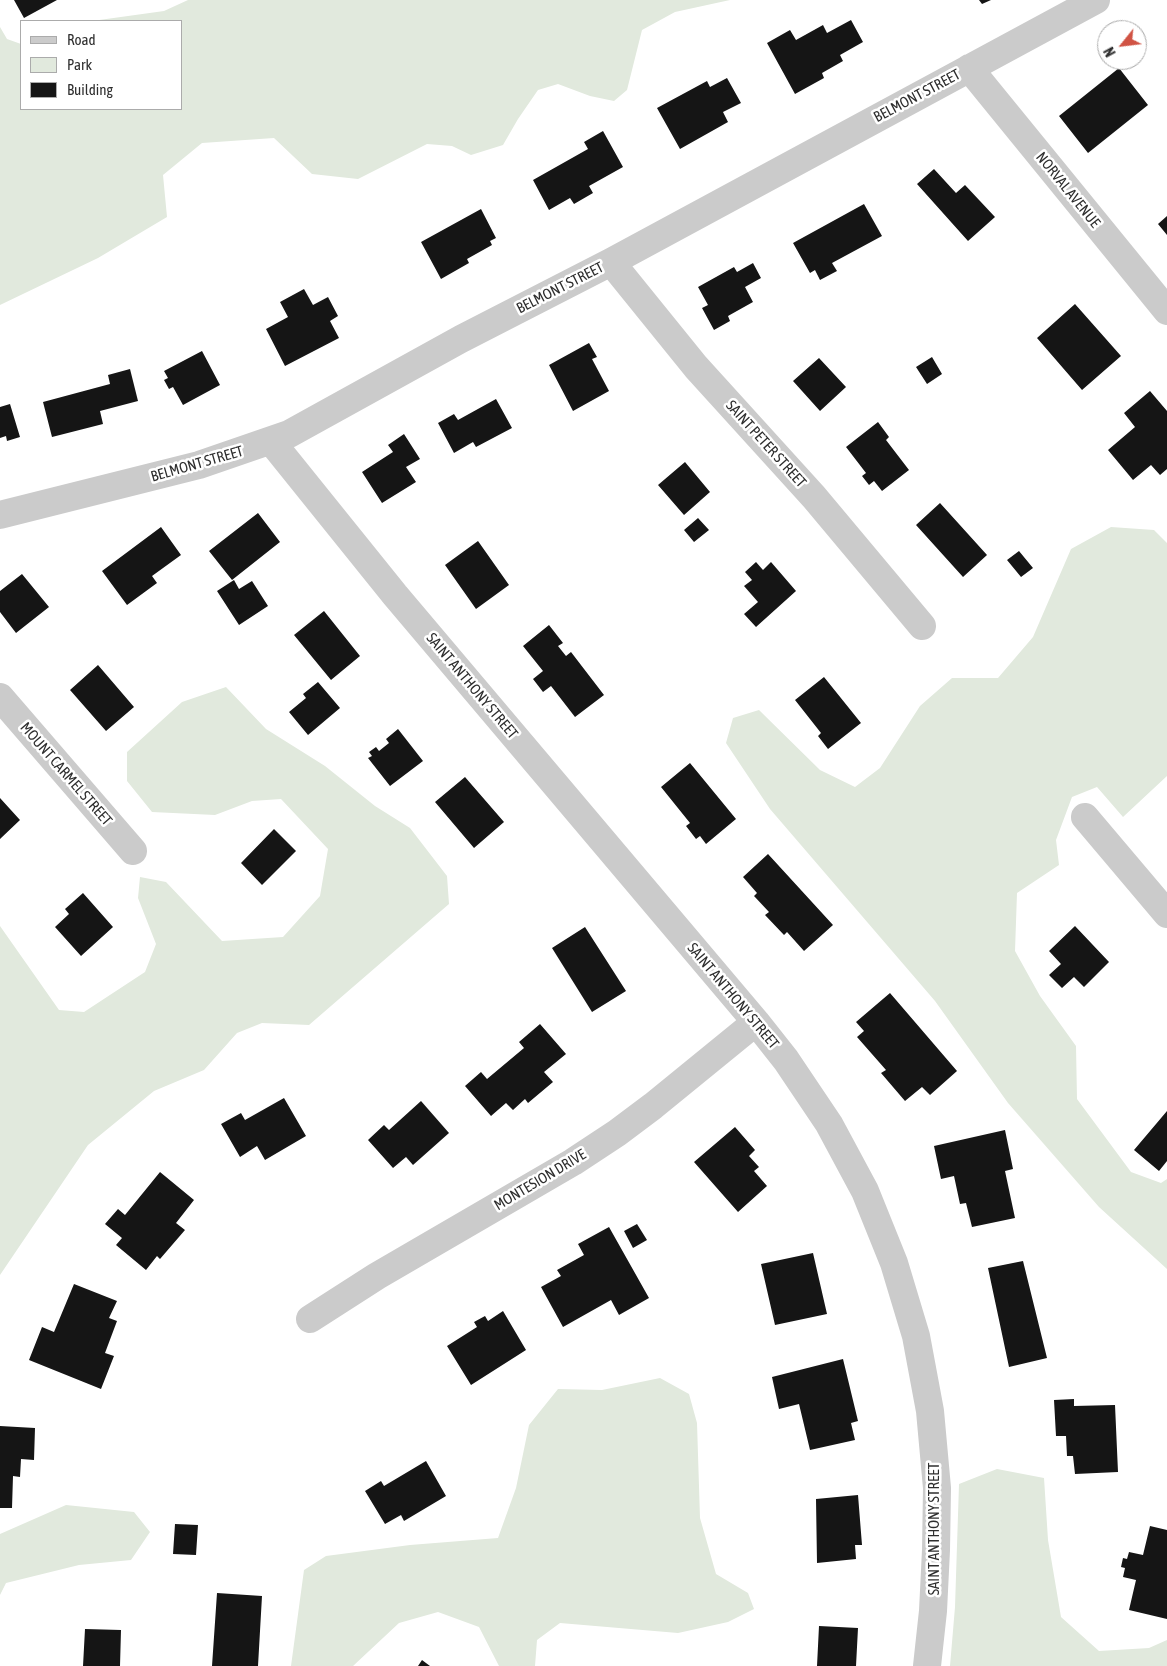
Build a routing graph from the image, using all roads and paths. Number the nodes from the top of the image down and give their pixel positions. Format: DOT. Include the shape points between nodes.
graph roads {
  1 [pos="1096,0"];
  2 [pos="969,68"];
  3 [pos="610,262"];
  4 [pos="1167,311"];
  5 [pos="271,441"];
  6 [pos="0,516"];
  7 [pos="922,626"];
  8 [pos="0,697"];
  9 [pos="1085,817"];
  10 [pos="133,851"];
  11 [pos="1167,914"];
  12 [pos="756,1022"];
  13 [pos="310,1318"];
  14 [pos="926,1666"];
  1 -- 2 [label="street, BELMONT STREET"];
  2 -- 3 [label="street, BELMONT STREET"];
  2 -- 4 [label="street, NORVAL AVENUE"];
  3 -- 5 [label="street, BELMONT STREET"];
  3 -- 7 [label="street, SAINT PETER STREET" via="696,367 814,496"];
  5 -- 6 [label="street, BELMONT STREET" via="199,465"];
  5 -- 12 [label="street, SAINT ANTHONY STREET" via="395,595"];
  8 -- 10 [label="street, MOUNT CARMEL STREET"];
  9 -- 11 [label="street"];
  12 -- 13 [label="street, MONTESION DRIVE" via="617,1133"];
  12 -- 14 [label="street, SAINT ANTHONY STREET" via="829,1124 865,1191 894,1262 916,1336 930,1411 937,1488 935,1577"];
}
